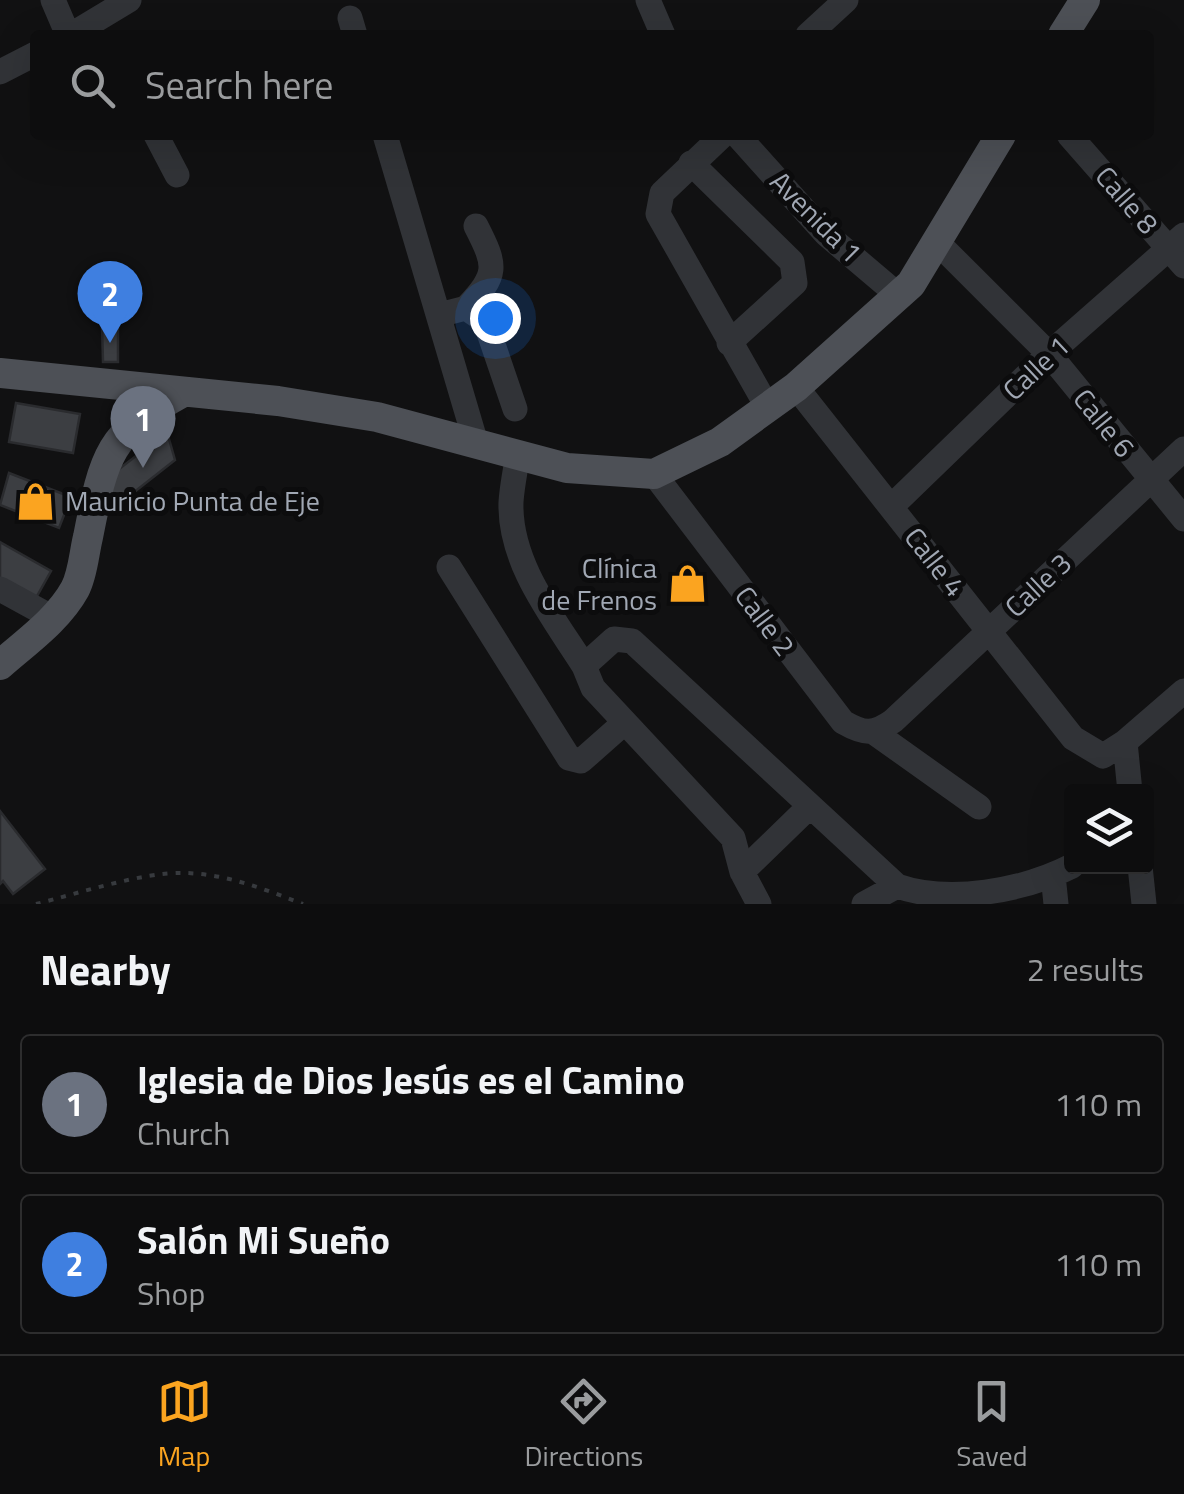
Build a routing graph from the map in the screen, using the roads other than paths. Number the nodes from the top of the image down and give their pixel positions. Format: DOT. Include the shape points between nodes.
graph roads {
  1 [pos="52,0"];
  2 [pos="129,0"];
  3 [pos="648,0"];
  4 [pos="846,0"];
  5 [pos="1085,0"];
  6 [pos="100,28"];
  7 [pos="67,30"];
  8 [pos="662,30"];
  9 [pos="813,30"];
  10 [pos="1066,30"];
  11 [pos="30,57"];
  12 [pos="0,72"];
  13 [pos="159,140"];
  14 [pos="386,140"];
  15 [pos="718,140"];
  16 [pos="741,140"];
  17 [pos="998,140"];
  18 [pos="1075,140"];
  19 [pos="690,163"];
  20 [pos="178,175"];
  21 [pos="476,226"];
  22 [pos="938,243"];
  23 [pos="1179,250"];
  24 [pos="898,294"];
  25 [pos="466,308"];
  26 [pos="439,315"];
  27 [pos="729,342"];
  28 [pos="1048,354"];
  29 [pos="0,373"];
  30 [pos="796,387"];
  31 [pos="183,392"];
  32 [pos="515,408"];
  33 [pos="768,408"];
  34 [pos="476,443"];
  35 [pos="1184,449"];
  36 [pos="518,455"];
  37 [pos="654,474"];
  38 [pos="1150,479"];
  39 [pos="892,506"];
  40 [pos="1184,519"];
  41 [pos="449,567"];
  42 [pos="0,589"];
  43 [pos="52,618"];
  44 [pos="989,631"];
  45 [pos="0,665"];
  46 [pos="584,666"];
  47 [pos="1184,691"];
  48 [pos="624,723"];
  49 [pos="884,727"];
  50 [pos="1125,742"];
  51 [pos="1129,784"];
  52 [pos="809,807"];
  53 [pos="980,807"];
  54 [pos="1062,871"];
  55 [pos="742,872"];
  56 [pos="1141,874"];
  57 [pos="897,886"];
  58 [pos="954,899"];
  59 [pos="759,904"];
  60 [pos="864,904"];
  61 [pos="1056,904"];
  62 [pos="1144,904"];
  1 -- 7 [label="street"];
  2 -- 6 [label="street"];
  3 -- 8 [label="street"];
  4 -- 9 [label="street"];
  5 -- 10 [label="main road"];
  11 -- 12 [label="street"];
  13 -- 20 [label="street"];
  14 -- 26 [label="street"];
  15 -- 19 [label="street"];
  16 -- 24 [label="street, Avenida 1" via="826,234"];
  17 -- 22 [label="main road"];
  18 -- 23 [label="street, Calle 8"];
  19 -- 27 [label="street" via="662,194 658,214"];
  19 -- 27 [label="street" via="796,272 795,283"];
  21 -- 25 [label="street" via="492,256 491,273"];
  22 -- 24 [label="main road"];
  22 -- 28 [label="street, Calle 6"];
  23 -- 28 [label="street, Calle 1"];
  24 -- 30 [label="main road"];
  25 -- 26 [label="street"];
  25 -- 32 [label="street" via="485,321"];
  26 -- 34 [label="street"];
  27 -- 33 [label="street"];
  28 -- 38 [label="street, Calle 6"];
  28 -- 39 [label="street, Calle 1"];
  29 -- 31 [label="main road"];
  30 -- 33 [label="main road"];
  30 -- 39 [label="street, Calle 4"];
  31 -- 34 [label="main road" via="377,417"];
  31 -- 43 [label="main road" via="148,412 106,460 78,585"];
  33 -- 37 [label="main road" via="720,442"];
  34 -- 36 [label="main road"];
  35 -- 38 [label="street, Calle 3"];
  36 -- 37 [label="main road" via="567,468"];
  36 -- 46 [label="street" via="511,505 516,545"];
  37 -- 49 [label="street, Calle 2" via="843,722 862,732"];
  38 -- 40 [label="street, Calle 6"];
  38 -- 44 [label="street, Calle 3"];
  39 -- 44 [label="street, Calle 4"];
  41 -- 48 [label="street" via="569,758 581,762"];
  42 -- 43 [label="street"];
  43 -- 45 [label="main road"];
  44 -- 49 [label="street, Calle 3"];
  44 -- 50 [label="street, Calle 4" via="1073,738 1103,756"];
  46 -- 48 [label="street"];
  46 -- 52 [label="street" via="614,639 632,642"];
  47 -- 50 [label="street"];
  48 -- 55 [label="street" via="733,838"];
  49 -- 53 [label="street, Calle 2"];
  50 -- 51 [label="street"];
  52 -- 55 [label="street"];
  52 -- 57 [label="street"];
  54 -- 58 [label="street"];
  54 -- 61 [label="street"];
  55 -- 59 [label="street"];
  56 -- 62 [label="street"];
  57 -- 58 [label="street"];
  57 -- 60 [label="street"];
}
